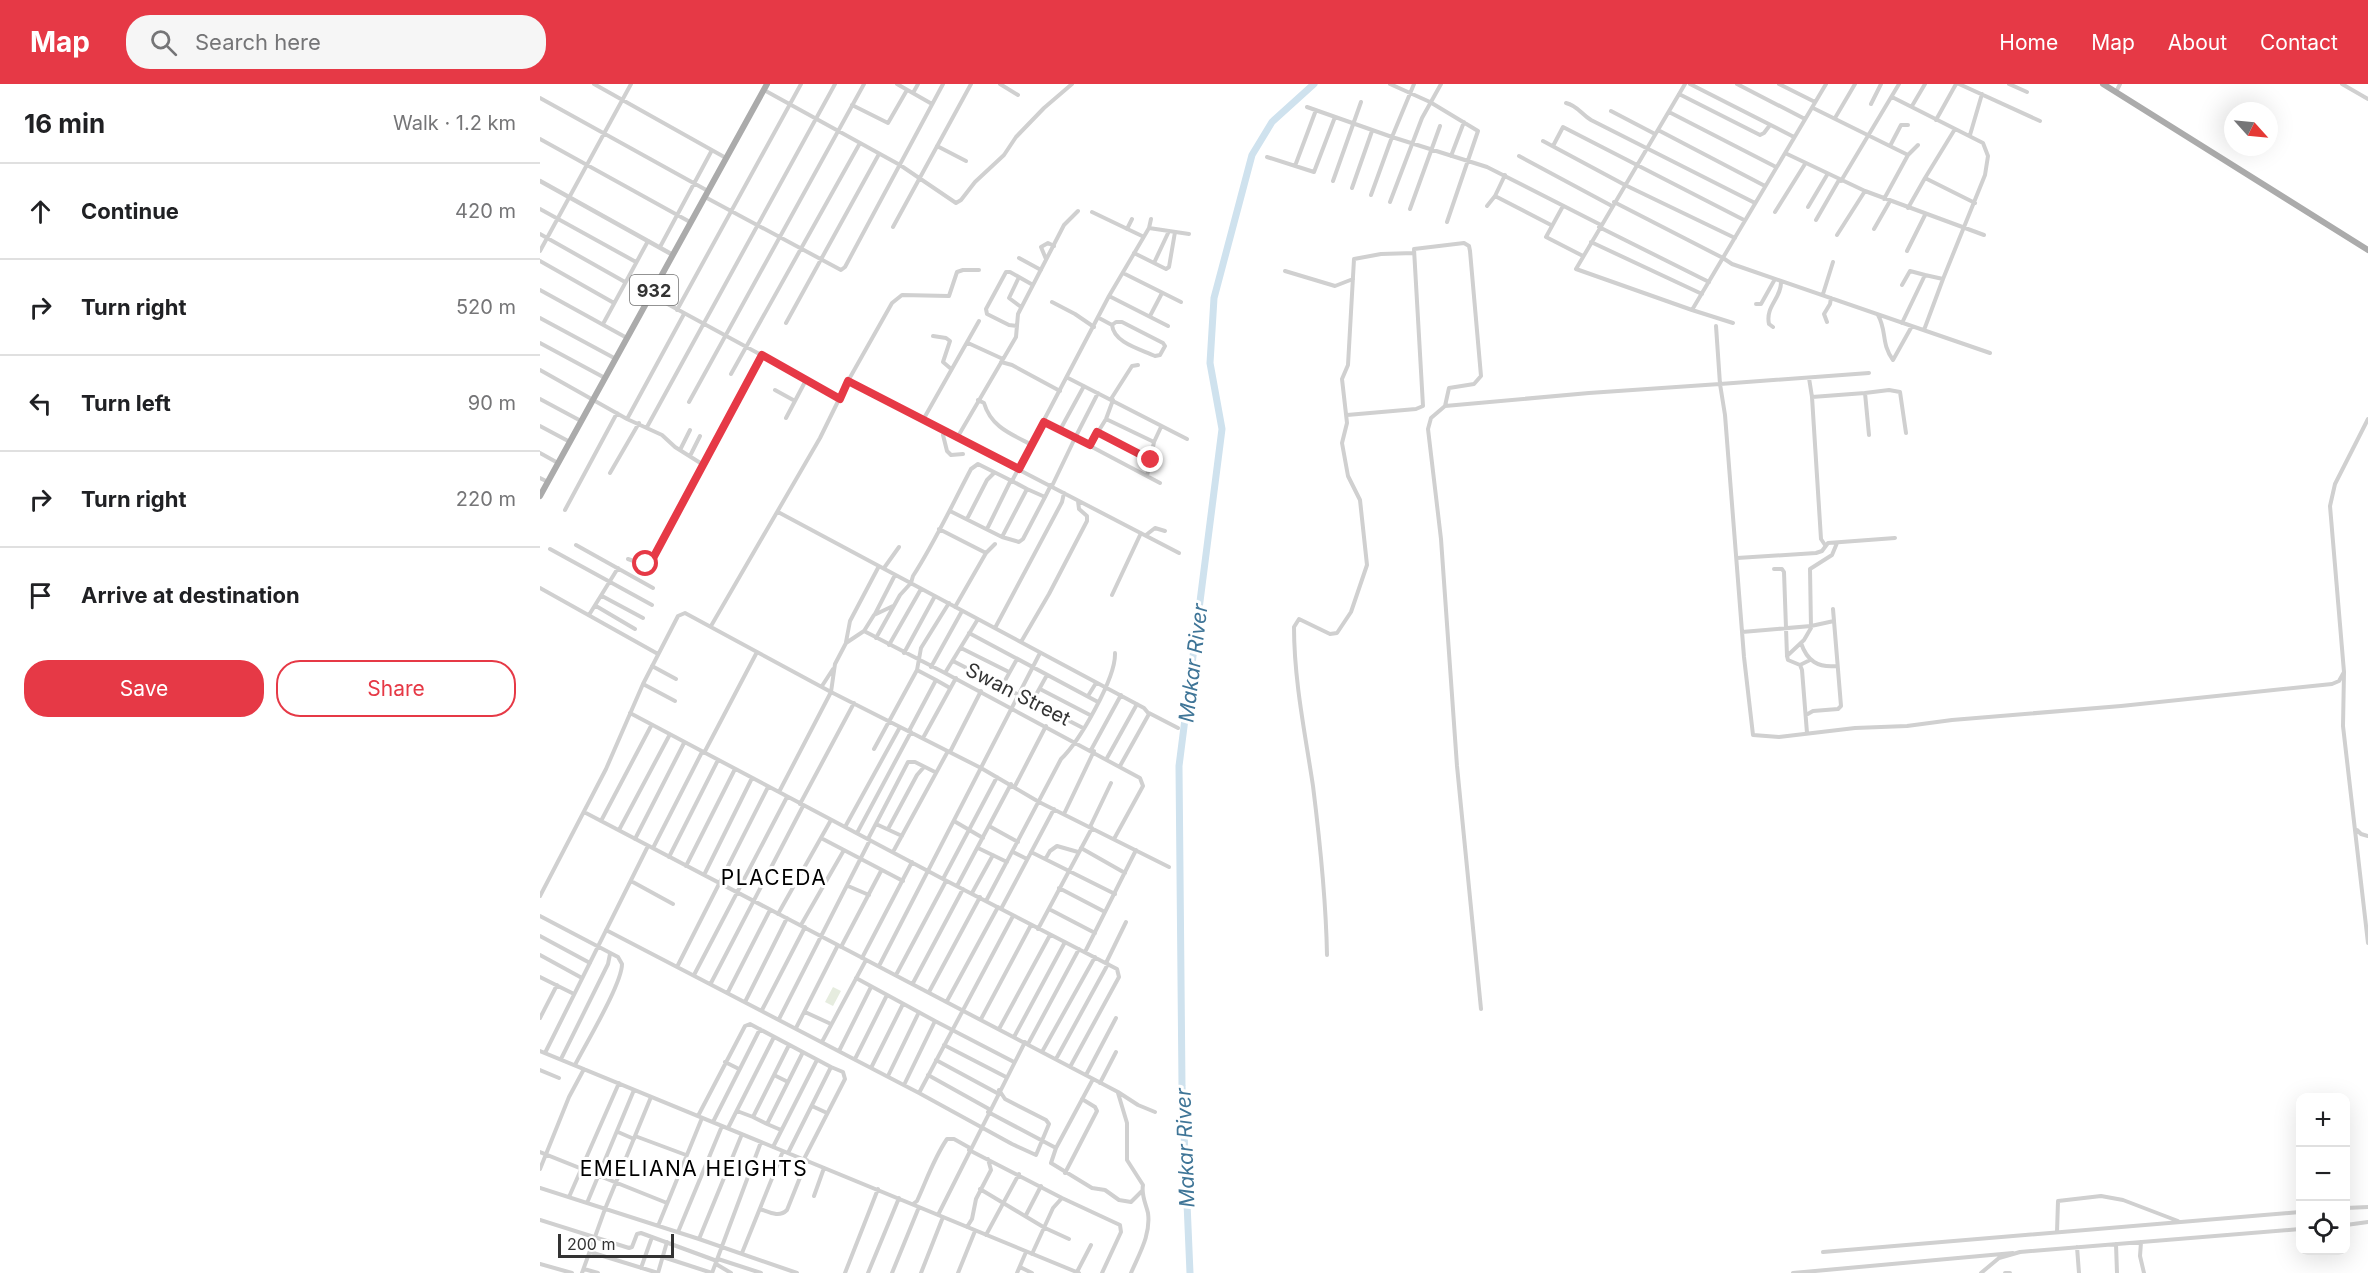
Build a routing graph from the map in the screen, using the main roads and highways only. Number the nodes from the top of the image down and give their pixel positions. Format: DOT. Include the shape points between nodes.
graph roads {
  1 [pos="2103,84"];
  2 [pos="765,87"];
  3 [pos="2368,250"];
  4 [pos="540,496"];
  1 -- 3 [label="main road"];
  2 -- 4 [label="main road, 932"];
}
